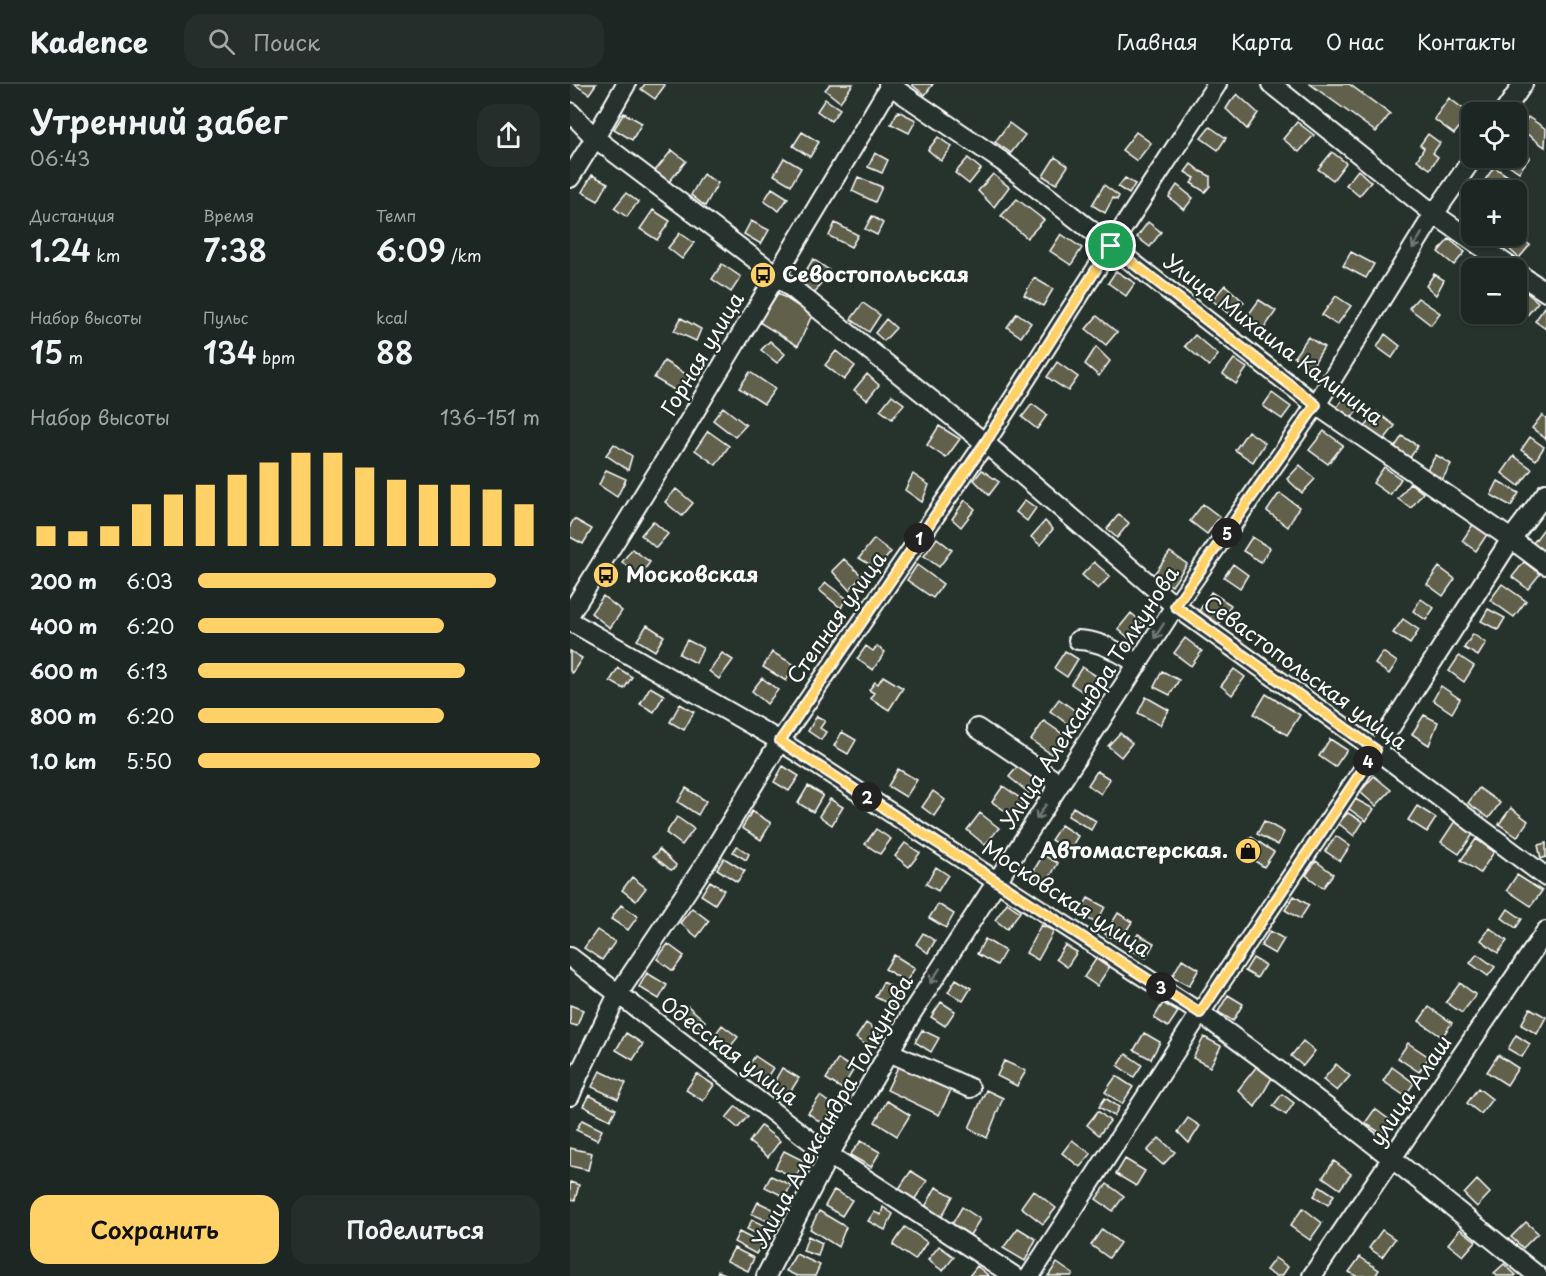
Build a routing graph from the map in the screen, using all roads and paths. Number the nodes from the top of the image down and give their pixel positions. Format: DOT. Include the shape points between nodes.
graph roads {
  1 [pos="626,84"];
  2 [pos="890,84"];
  3 [pos="1217,84"];
  4 [pos="1270,84"];
  5 [pos="1523,84"];
  6 [pos="1511,102"];
  7 [pos="570,112"];
  8 [pos="595,138"];
  9 [pos="1466,168"];
  10 [pos="570,178"];
  11 [pos="1434,214"];
  12 [pos="1111,246"];
  13 [pos="1498,258"];
  14 [pos="776,275"];
  15 [pos="1527,279"];
  16 [pos="1546,292"];
  17 [pos="1316,405"];
  18 [pos="985,443"];
  19 [pos="1546,493"];
  20 [pos="1511,539"];
  21 [pos="1546,565"];
  22 [pos="1175,606"];
  23 [pos="570,614"];
  24 [pos="570,621"];
  25 [pos="1078,640"];
  26 [pos="1138,664"];
  27 [pos="978,729"];
  28 [pos="780,741"];
  29 [pos="1376,750"];
  30 [pos="1060,784"];
  31 [pos="1546,877"];
  32 [pos="997,880"];
  33 [pos="1546,931"];
  34 [pos="570,957"];
  35 [pos="618,994"];
  36 [pos="1200,1013"];
  37 [pos="889,1052"];
  38 [pos="970,1088"];
  39 [pos="570,1096"];
  40 [pos="829,1155"];
  41 [pos="1393,1158"];
  42 [pos="766,1276"];
  43 [pos="1014,1276"];
  44 [pos="1030,1276"];
  45 [pos="1312,1276"];
  46 [pos="1538,1276"];
  1 -- 8 [label="street"];
  2 -- 12 [label="street, Улица Михаила Калинина" via="1003,162"];
  2 -- 14 [label="street, Горная улица"];
  3 -- 12 [label="street, Степная улица"];
  4 -- 11 [label="street"];
  5 -- 6 [label="street"];
  7 -- 8 [label="street, Севастопольская улица"];
  8 -- 10 [label="street"];
  8 -- 14 [label="street, Севастопольская улица"];
  9 -- 11 [label="street, Улица Александра Толкунова"];
  11 -- 13 [label="street"];
  11 -- 17 [label="street, Улица Александра Толкунова, one-way"];
  12 -- 17 [label="street, Улица Михаила Калинина"];
  12 -- 18 [label="street, Степная улица"];
  14 -- 18 [label="street, Севастопольская улица"];
  14 -- 23 [label="street, Горная улица"];
  15 -- 16 [label="street"];
  17 -- 20 [label="street, Улица Михаила Калинина"];
  17 -- 22 [label="street, Улица Александра Толкунова"];
  18 -- 22 [label="street, Севастопольская улица"];
  18 -- 28 [label="street, Степная улица"];
  19 -- 20 [label="street"];
  20 -- 21 [label="street, Улица Михаила Калинина"];
  20 -- 29 [label="street"];
  22 -- 26 [label="street, Улица Александра Толкунова, one-way"];
  22 -- 29 [label="street, Севастопольская улица"];
  24 -- 28 [label="street, Московская улица"];
  25 -- 26 [label="street" via="1107,646"];
  26 -- 30 [label="street, Улица Александра Толкунова"];
  27 -- 30 [label="street"];
  28 -- 32 [label="street, Московская улица"];
  28 -- 35 [label="street, Степная улица"];
  29 -- 31 [label="street, Севастопольская улица"];
  29 -- 36 [label="street"];
  30 -- 32 [label="street, Улица Александра Толкунова, one-way"];
  32 -- 36 [label="street, Московская улица"];
  32 -- 37 [label="street, Улица Александра Толкунова, one-way"];
  33 -- 41 [label="street, улица Алаш"];
  34 -- 35 [label="street, Одесская улица"];
  35 -- 39 [label="street, Степная улица"];
  35 -- 40 [label="street, Одесская улица"];
  36 -- 41 [label="street, Московская улица"];
  36 -- 44 [label="street"];
  37 -- 38 [label="street"];
  37 -- 40 [label="street, Улица Александра Толкунова"];
  40 -- 42 [label="street, Улица Александра Толкунова"];
  40 -- 43 [label="street, Одесская улица"];
  41 -- 45 [label="street, улица Алаш"];
  41 -- 46 [label="street, Московская улица"];
}
